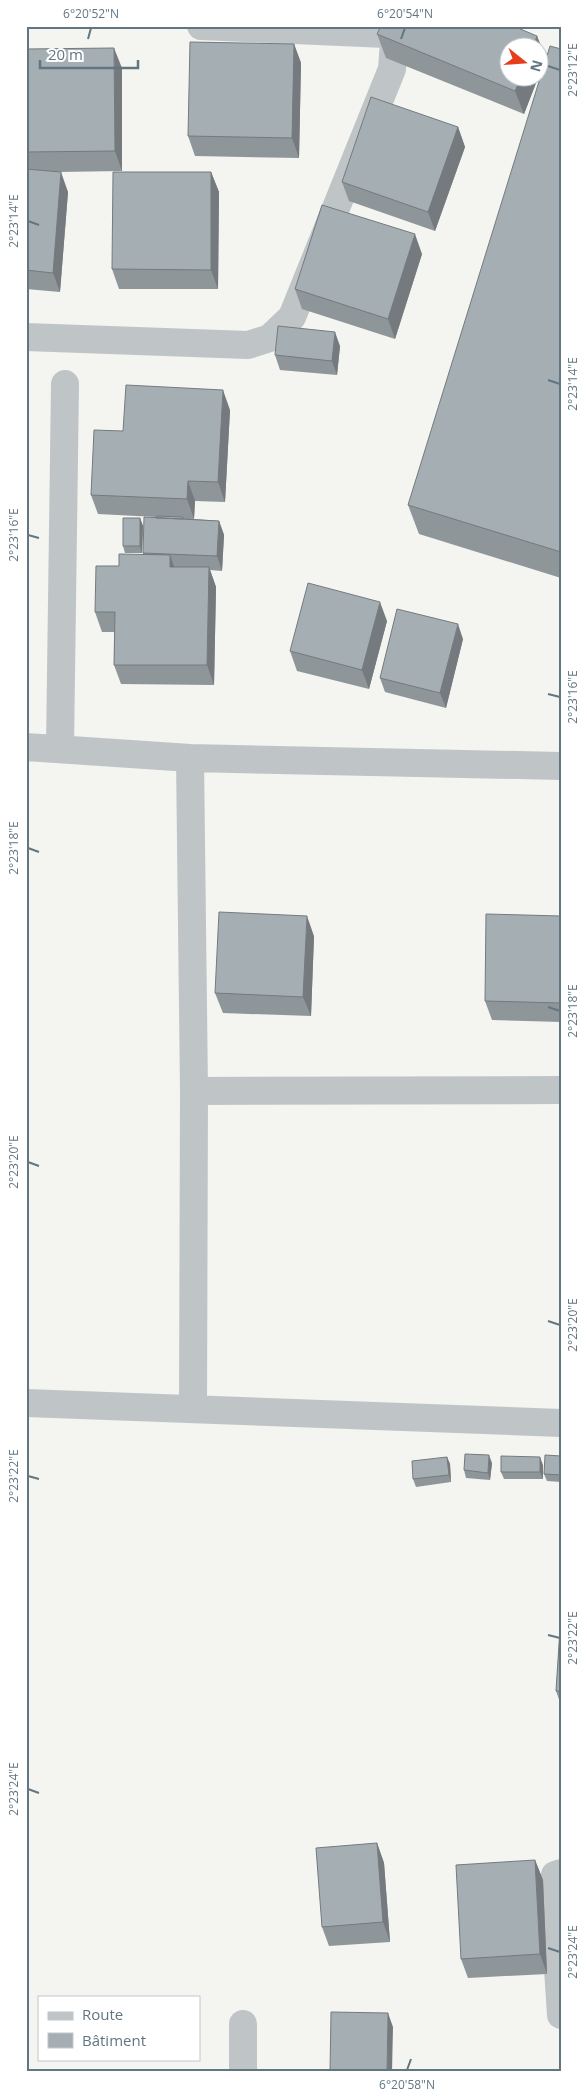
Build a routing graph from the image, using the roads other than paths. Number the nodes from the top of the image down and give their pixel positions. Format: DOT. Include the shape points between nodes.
graph roads {
  1 [pos="202,26"];
  2 [pos="26,337"];
  3 [pos="65,384"];
  4 [pos="26,747"];
  5 [pos="60,748"];
  6 [pos="190,758"];
  7 [pos="561,766"];
  8 [pos="561,1090"];
  9 [pos="194,1091"];
  10 [pos="26,1403"];
  11 [pos="193,1408"];
  12 [pos="561,1423"];
  13 [pos="561,1873"];
  14 [pos="561,2015"];
  15 [pos="244,2024"];
  16 [pos="243,2072"];
  1 -- 2 [label="street" via="386,34 394,42 392,69 292,317 270,338 248,345"];
  3 -- 5 [label="street"];
  4 -- 5 [label="street"];
  5 -- 6 [label="street"];
  6 -- 7 [label="street"];
  6 -- 9 [label="street"];
  8 -- 9 [label="street"];
  9 -- 11 [label="street"];
  10 -- 11 [label="street"];
  11 -- 12 [label="street"];
  13 -- 14 [label="street" via="555,1875 553,1890"];
  15 -- 16 [label="street"];
}
